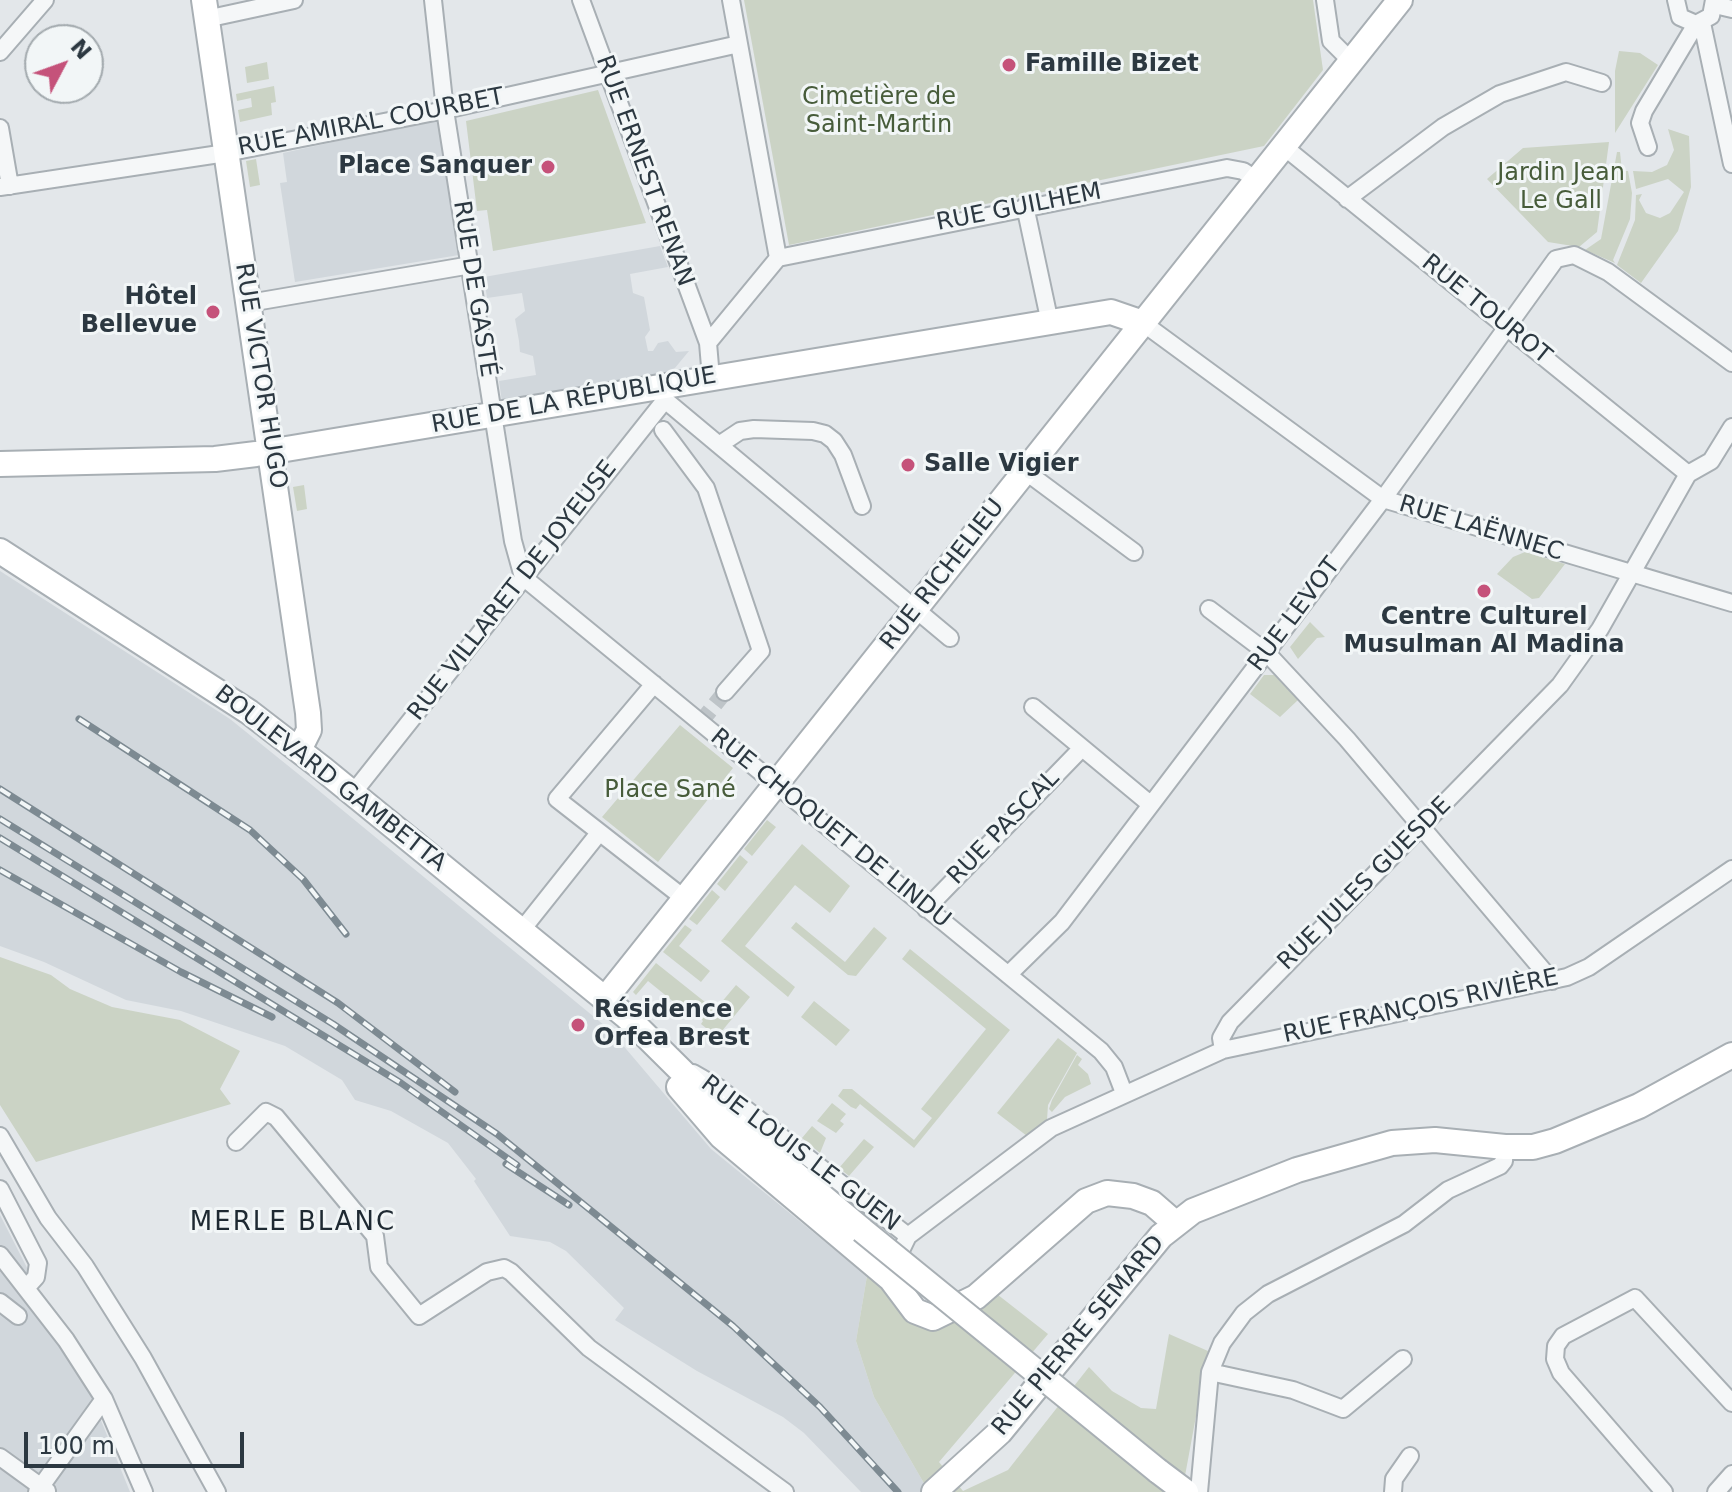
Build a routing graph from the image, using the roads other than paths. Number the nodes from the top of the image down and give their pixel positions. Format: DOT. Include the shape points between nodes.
graph roads {
  1 [pos="45,0"];
  2 [pos="294,0"];
  3 [pos="433,0"];
  4 [pos="581,0"];
  5 [pos="731,0"];
  6 [pos="1325,0"];
  7 [pos="1400,0"];
  8 [pos="1676,0"];
  9 [pos="1714,2"];
  10 [pos="1732,9"];
  11 [pos="205,10"];
  12 [pos="1699,23"];
  13 [pos="739,44"];
  14 [pos="0,52"];
  15 [pos="1351,61"];
  16 [pos="608,72"];
  17 [pos="1602,83"];
  18 [pos="445,110"];
  19 [pos="0,128"];
  20 [pos="1283,146"];
  21 [pos="1648,147"];
  22 [pos="226,153"];
  23 [pos="1732,164"];
  24 [pos="1257,180"];
  25 [pos="5,187"];
  26 [pos="1347,199"];
  27 [pos="1025,206"];
  28 [pos="778,258"];
  29 [pos="471,265"];
  30 [pos="249,303"];
  31 [pos="1050,323"];
  32 [pos="1143,323"];
  33 [pos="1507,326"];
  34 [pos="708,343"];
  35 [pos="1732,363"];
  36 [pos="711,378"];
  37 [pos="664,394"];
  38 [pos="493,414"];
  39 [pos="1732,427"];
  40 [pos="663,430"];
  41 [pos="719,445"];
  42 [pos="1732,451"];
  43 [pos="271,452"];
  44 [pos="1711,461"];
  45 [pos="0,464"];
  46 [pos="1025,471"];
  47 [pos="1688,474"];
  48 [pos="1383,499"];
  49 [pos="862,506"];
  50 [pos="0,551"];
  51 [pos="1134,552"];
  52 [pos="1631,575"];
  53 [pos="523,577"];
  54 [pos="1728,604"];
  55 [pos="916,609"];
  56 [pos="1209,609"];
  57 [pos="950,638"];
  58 [pos="1266,652"];
  59 [pos="654,684"];
  60 [pos="725,692"];
  61 [pos="1033,707"];
  62 [pos="1082,748"];
  63 [pos="299,750"];
  64 [pos="776,785"];
  65 [pos="353,793"];
  66 [pos="1150,804"];
  67 [pos="1423,825"];
  68 [pos="599,833"];
  69 [pos="1732,869"];
  70 [pos="685,899"];
  71 [pos="926,909"];
  72 [pos="521,931"];
  73 [pos="1008,975"];
  74 [pos="1552,981"];
  75 [pos="605,999"];
  76 [pos="1223,1050"];
  77 [pos="1732,1055"];
  78 [pos="678,1065"];
  79 [pos="1124,1093"];
  80 [pos="0,1136"];
  81 [pos="236,1142"];
  82 [pos="1505,1147"];
  83 [pos="0,1189"];
  84 [pos="1175,1223"];
  85 [pos="908,1236"];
  86 [pos="29,1245"];
  87 [pos="0,1255"];
  88 [pos="11,1269"];
  89 [pos="891,1279"];
  90 [pos="26,1288"];
  91 [pos="0,1302"];
  92 [pos="18,1316"];
  93 [pos="1403,1359"];
  94 [pos="1210,1372"];
  95 [pos="104,1399"];
  96 [pos="1732,1403"];
  97 [pos="1410,1456"];
  98 [pos="0,1457"];
  99 [pos="1732,1474"];
  100 [pos="42,1490"];
  101 [pos="144,1492"];
  102 [pos="217,1492"];
  103 [pos="785,1492"];
  104 [pos="934,1492"];
  105 [pos="1186,1492"];
  106 [pos="1199,1492"];
  107 [pos="1393,1492"];
  108 [pos="1664,1492"];
  109 [pos="1716,1492"];
  1 -- 14 [label="street"];
  2 -- 11 [label="street"];
  3 -- 18 [label="street, RUE DE GASTÉ"];
  4 -- 16 [label="street, RUE ERNEST RENAN"];
  5 -- 13 [label="street"];
  6 -- 15 [label="street" via="1331,41"];
  7 -- 15 [label="street, RUE RICHELIEU"];
  8 -- 12 [label="street" via="1680,17"];
  9 -- 10 [label="street"];
  9 -- 12 [label="street" via="1711,16"];
  11 -- 22 [label="street, RUE VICTOR HUGO"];
  12 -- 21 [label="street" via="1644,111 1640,123"];
  12 -- 23 [label="street"];
  13 -- 16 [label="street, RUE AMIRAL COURBET"];
  13 -- 28 [label="street"];
  15 -- 20 [label="street, RUE RICHELIEU"];
  16 -- 18 [label="street, RUE AMIRAL COURBET"];
  16 -- 34 [label="street, RUE ERNEST RENAN"];
  17 -- 26 [label="street" via="1566,72 1500,94 1443,127"];
  18 -- 22 [label="street, RUE AMIRAL COURBET"];
  18 -- 29 [label="street, RUE DE GASTÉ"];
  19 -- 25 [label="street"];
  20 -- 24 [label="street, RUE RICHELIEU"];
  20 -- 26 [label="street, RUE TOUROT"];
  22 -- 25 [label="street, RUE AMIRAL COURBET"];
  22 -- 30 [label="street, RUE VICTOR HUGO"];
  24 -- 27 [label="street, RUE GUILHEM" via="1227,168"];
  24 -- 32 [label="street, RUE RICHELIEU"];
  26 -- 33 [label="street, RUE TOUROT"];
  27 -- 28 [label="street, RUE GUILHEM"];
  27 -- 31 [label="street"];
  28 -- 34 [label="street"];
  29 -- 30 [label="street"];
  29 -- 38 [label="street, RUE DE GASTÉ"];
  30 -- 43 [label="street, RUE VICTOR HUGO"];
  31 -- 32 [label="street, RUE DE LA RÉPUBLIQUE" via="1111,312"];
  31 -- 36 [label="street, RUE DE LA RÉPUBLIQUE"];
  32 -- 46 [label="street, RUE RICHELIEU"];
  32 -- 48 [label="street, RUE LAËNNEC"];
  33 -- 35 [label="street, RUE LEVOT" via="1546,268 1574,255 1608,272"];
  33 -- 47 [label="street, RUE TOUROT"];
  33 -- 48 [label="street, RUE LEVOT"];
  34 -- 36 [label="street"];
  36 -- 37 [label="street, RUE DE LA RÉPUBLIQUE"];
  37 -- 38 [label="street, RUE DE LA RÉPUBLIQUE"];
  37 -- 41 [label="street"];
  37 -- 53 [label="street, RUE VILLARET DE JOYEUSE"];
  38 -- 43 [label="street, RUE DE LA RÉPUBLIQUE"];
  38 -- 53 [label="street, RUE DE GASTÉ"];
  39 -- 44 [label="street"];
  40 -- 60 [label="street" via="706,488 761,651"];
  41 -- 49 [label="street" via="740,431 754,429 825,434 843,455"];
  41 -- 55 [label="street"];
  42 -- 44 [label="street"];
  43 -- 45 [label="street, RUE DE LA RÉPUBLIQUE" via="215,459"];
  43 -- 63 [label="street, RUE VICTOR HUGO" via="308,713 309,730"];
  44 -- 47 [label="street"];
  46 -- 51 [label="street"];
  46 -- 55 [label="street, RUE RICHELIEU"];
  47 -- 52 [label="street, RUE JULES GUESDE"];
  48 -- 52 [label="street, RUE LAËNNEC"];
  48 -- 58 [label="street, RUE LEVOT"];
  50 -- 63 [label="street, BOULEVARD GAMBETTA"];
  52 -- 54 [label="street, RUE LAËNNEC"];
  52 -- 67 [label="street, RUE JULES GUESDE" via="1560,685"];
  53 -- 59 [label="street, RUE CHOQUET DE LINDU"];
  53 -- 65 [label="street, RUE VILLARET DE JOYEUSE"];
  55 -- 57 [label="street"];
  55 -- 64 [label="street, RUE RICHELIEU"];
  56 -- 58 [label="street"];
  58 -- 66 [label="street, RUE LEVOT"];
  58 -- 67 [label="street"];
  59 -- 64 [label="street, RUE CHOQUET DE LINDU"];
  59 -- 68 [label="street" via="557,799"];
  61 -- 62 [label="street"];
  62 -- 66 [label="street"];
  62 -- 71 [label="street, RUE PASCAL"];
  63 -- 65 [label="street, BOULEVARD GAMBETTA"];
  64 -- 70 [label="street, RUE RICHELIEU"];
  64 -- 71 [label="street, RUE CHOQUET DE LINDU"];
  65 -- 72 [label="street, BOULEVARD GAMBETTA"];
  66 -- 73 [label="street, RUE LEVOT" via="1062,922"];
  67 -- 74 [label="street"];
  67 -- 76 [label="street, RUE JULES GUESDE" via="1230,1022 1221,1038"];
  68 -- 70 [label="street"];
  68 -- 72 [label="street"];
  69 -- 74 [label="street, RUE FRANÇOIS RIVIÈRE" via="1589,967"];
  70 -- 75 [label="street, RUE RICHELIEU"];
  71 -- 73 [label="street, RUE CHOQUET DE LINDU"];
  72 -- 75 [label="street, BOULEVARD GAMBETTA"];
  73 -- 79 [label="street, RUE CHOQUET DE LINDU" via="1101,1051"];
  74 -- 76 [label="street, RUE FRANÇOIS RIVIÈRE"];
  75 -- 78 [label="street, BOULEVARD GAMBETTA"];
  75 -- 89 [label="street, BOULEVARD GAMBETTA" via="721,1136"];
  76 -- 79 [label="street"];
  77 -- 82 [label="street, RUE PIERRE SEMARD" via="1600,1124 1533,1147"];
  78 -- 85 [label="street, RUE LOUIS LE GUEN" via="719,1088"];
  78 -- 105 [label="street, BOULEVARD GAMBETTA, bridge" via="734,1123"];
  79 -- 85 [label="street" via="1051,1128"];
  80 -- 102 [label="street" via="48,1218 143,1358"];
  81 -- 103 [label="street" via="266,1112 276,1117 375,1236 379,1267 419,1316 487,1272 504,1268 589,1348"];
  82 -- 84 [label="street, RUE PIERRE SEMARD" via="1435,1140 1392,1143 1257,1184"];
  82 -- 94 [label="street" via="1500,1166 1448,1190 1404,1224 1268,1294 1244,1313 1222,1343"];
  83 -- 86 [label="street"];
  84 -- 89 [label="street" via="1152,1203 1133,1196 1107,1193 1086,1201 976,1297 933,1318 915,1311"];
  84 -- 104 [label="street, RUE PIERRE SEMARD" via="1000,1432"];
  85 -- 89 [label="street, RUE LOUIS LE GUEN"];
  86 -- 88 [label="street"];
  86 -- 90 [label="street" via="39,1269"];
  87 -- 88 [label="street"];
  88 -- 90 [label="street"];
  90 -- 95 [label="street"];
  91 -- 92 [label="street"];
  93 -- 94 [label="street" via="1343,1409 1293,1390"];
  94 -- 106 [label="street"];
  95 -- 100 [label="street"];
  95 -- 101 [label="street"];
  96 -- 108 [label="street" via="1635,1298 1563,1336 1555,1359 1561,1373"];
  97 -- 107 [label="street" via="1394,1479"];
  98 -- 100 [label="street"];
  99 -- 109 [label="street"];
}
